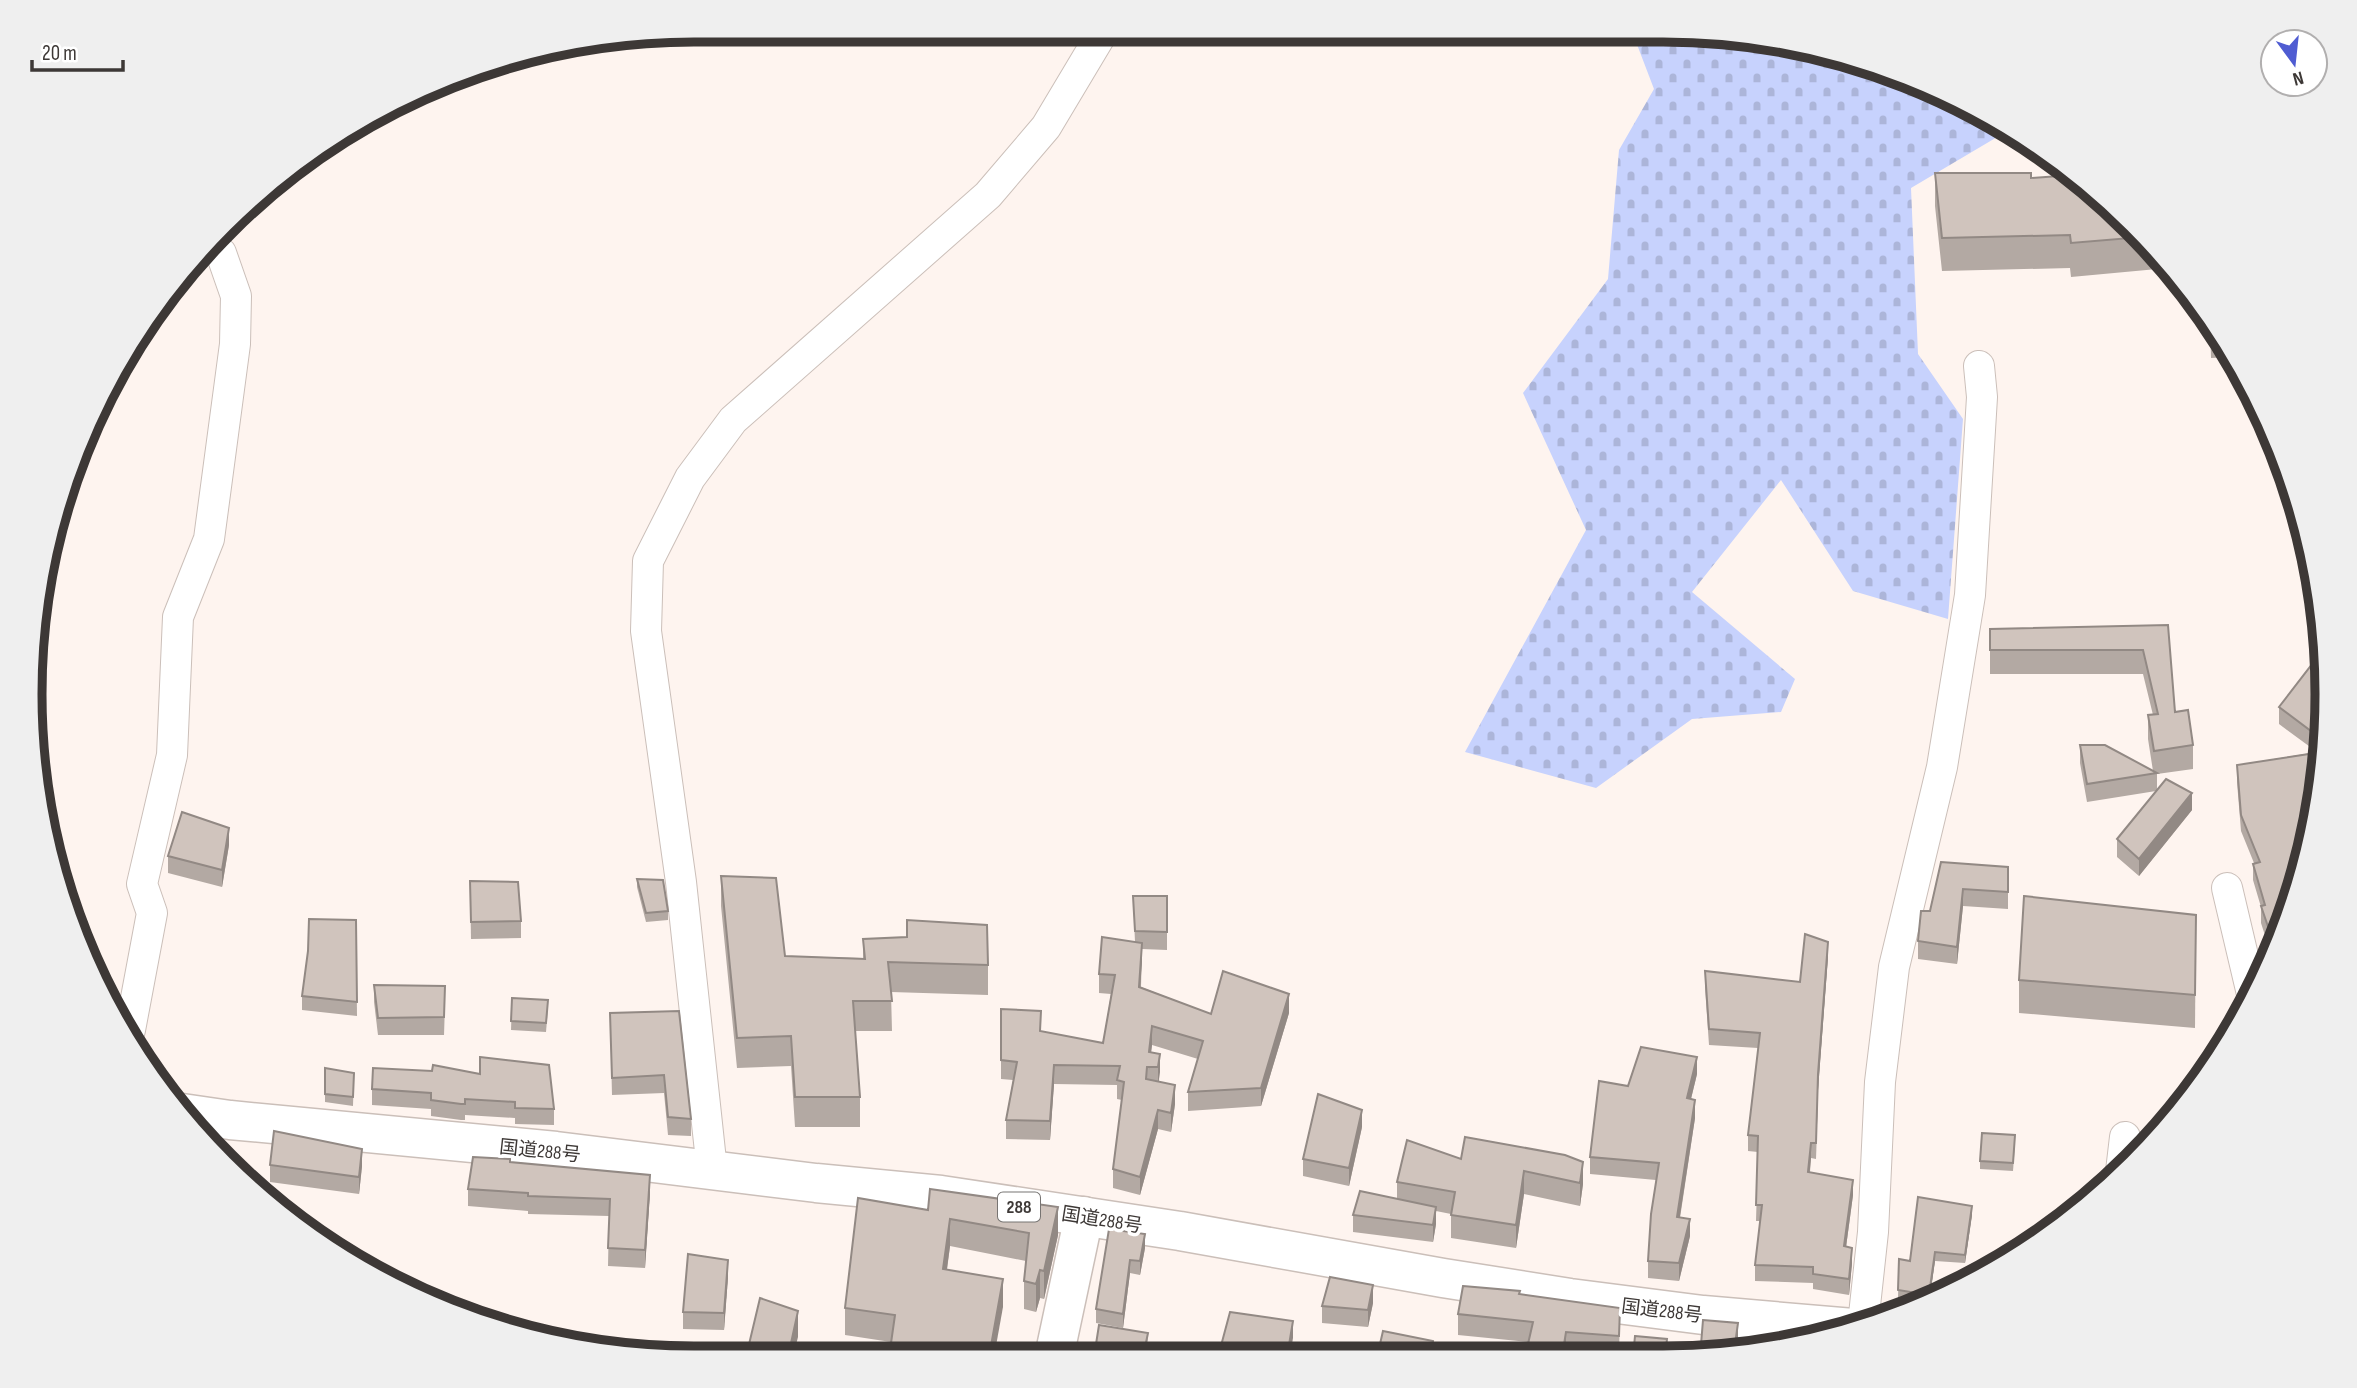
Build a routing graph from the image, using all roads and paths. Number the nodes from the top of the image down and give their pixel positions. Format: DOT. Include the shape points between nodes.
graph roads {
  1 [pos="1097,42"];
  2 [pos="217,250"];
  3 [pos="1979,366"];
  4 [pos="2227,888"];
  5 [pos="2249,980"];
  6 [pos="131,1023"];
  7 [pos="197,1115"];
  8 [pos="2125,1137"];
  9 [pos="2122,1157"];
  10 [pos="712,1170"];
  11 [pos="1084,1216"];
  12 [pos="1864,1314"];
  13 [pos="1825,1326"];
  14 [pos="1057,1346"];
  1 -- 10 [label="street" via="1046,127 988,195 733,420 690,478 648,561 646,631 681,882"];
  2 -- 6 [label="street" via="236,296 235,344 209,539 178,617 172,755 142,884 152,913"];
  3 -- 12 [label="street" via="1982,397 1970,595 1942,767 1894,967 1880,1082"];
  4 -- 5 [label="street"];
  7 -- 10 [label="main road, 国道288号 / 288"];
  8 -- 9 [label="street"];
  10 -- 11 [label="main road, 国道288号 / 288"];
  11 -- 13 [label="main road, 国道288号 / 288" via="1570,1298"];
  11 -- 14 [label="main road"];
}
